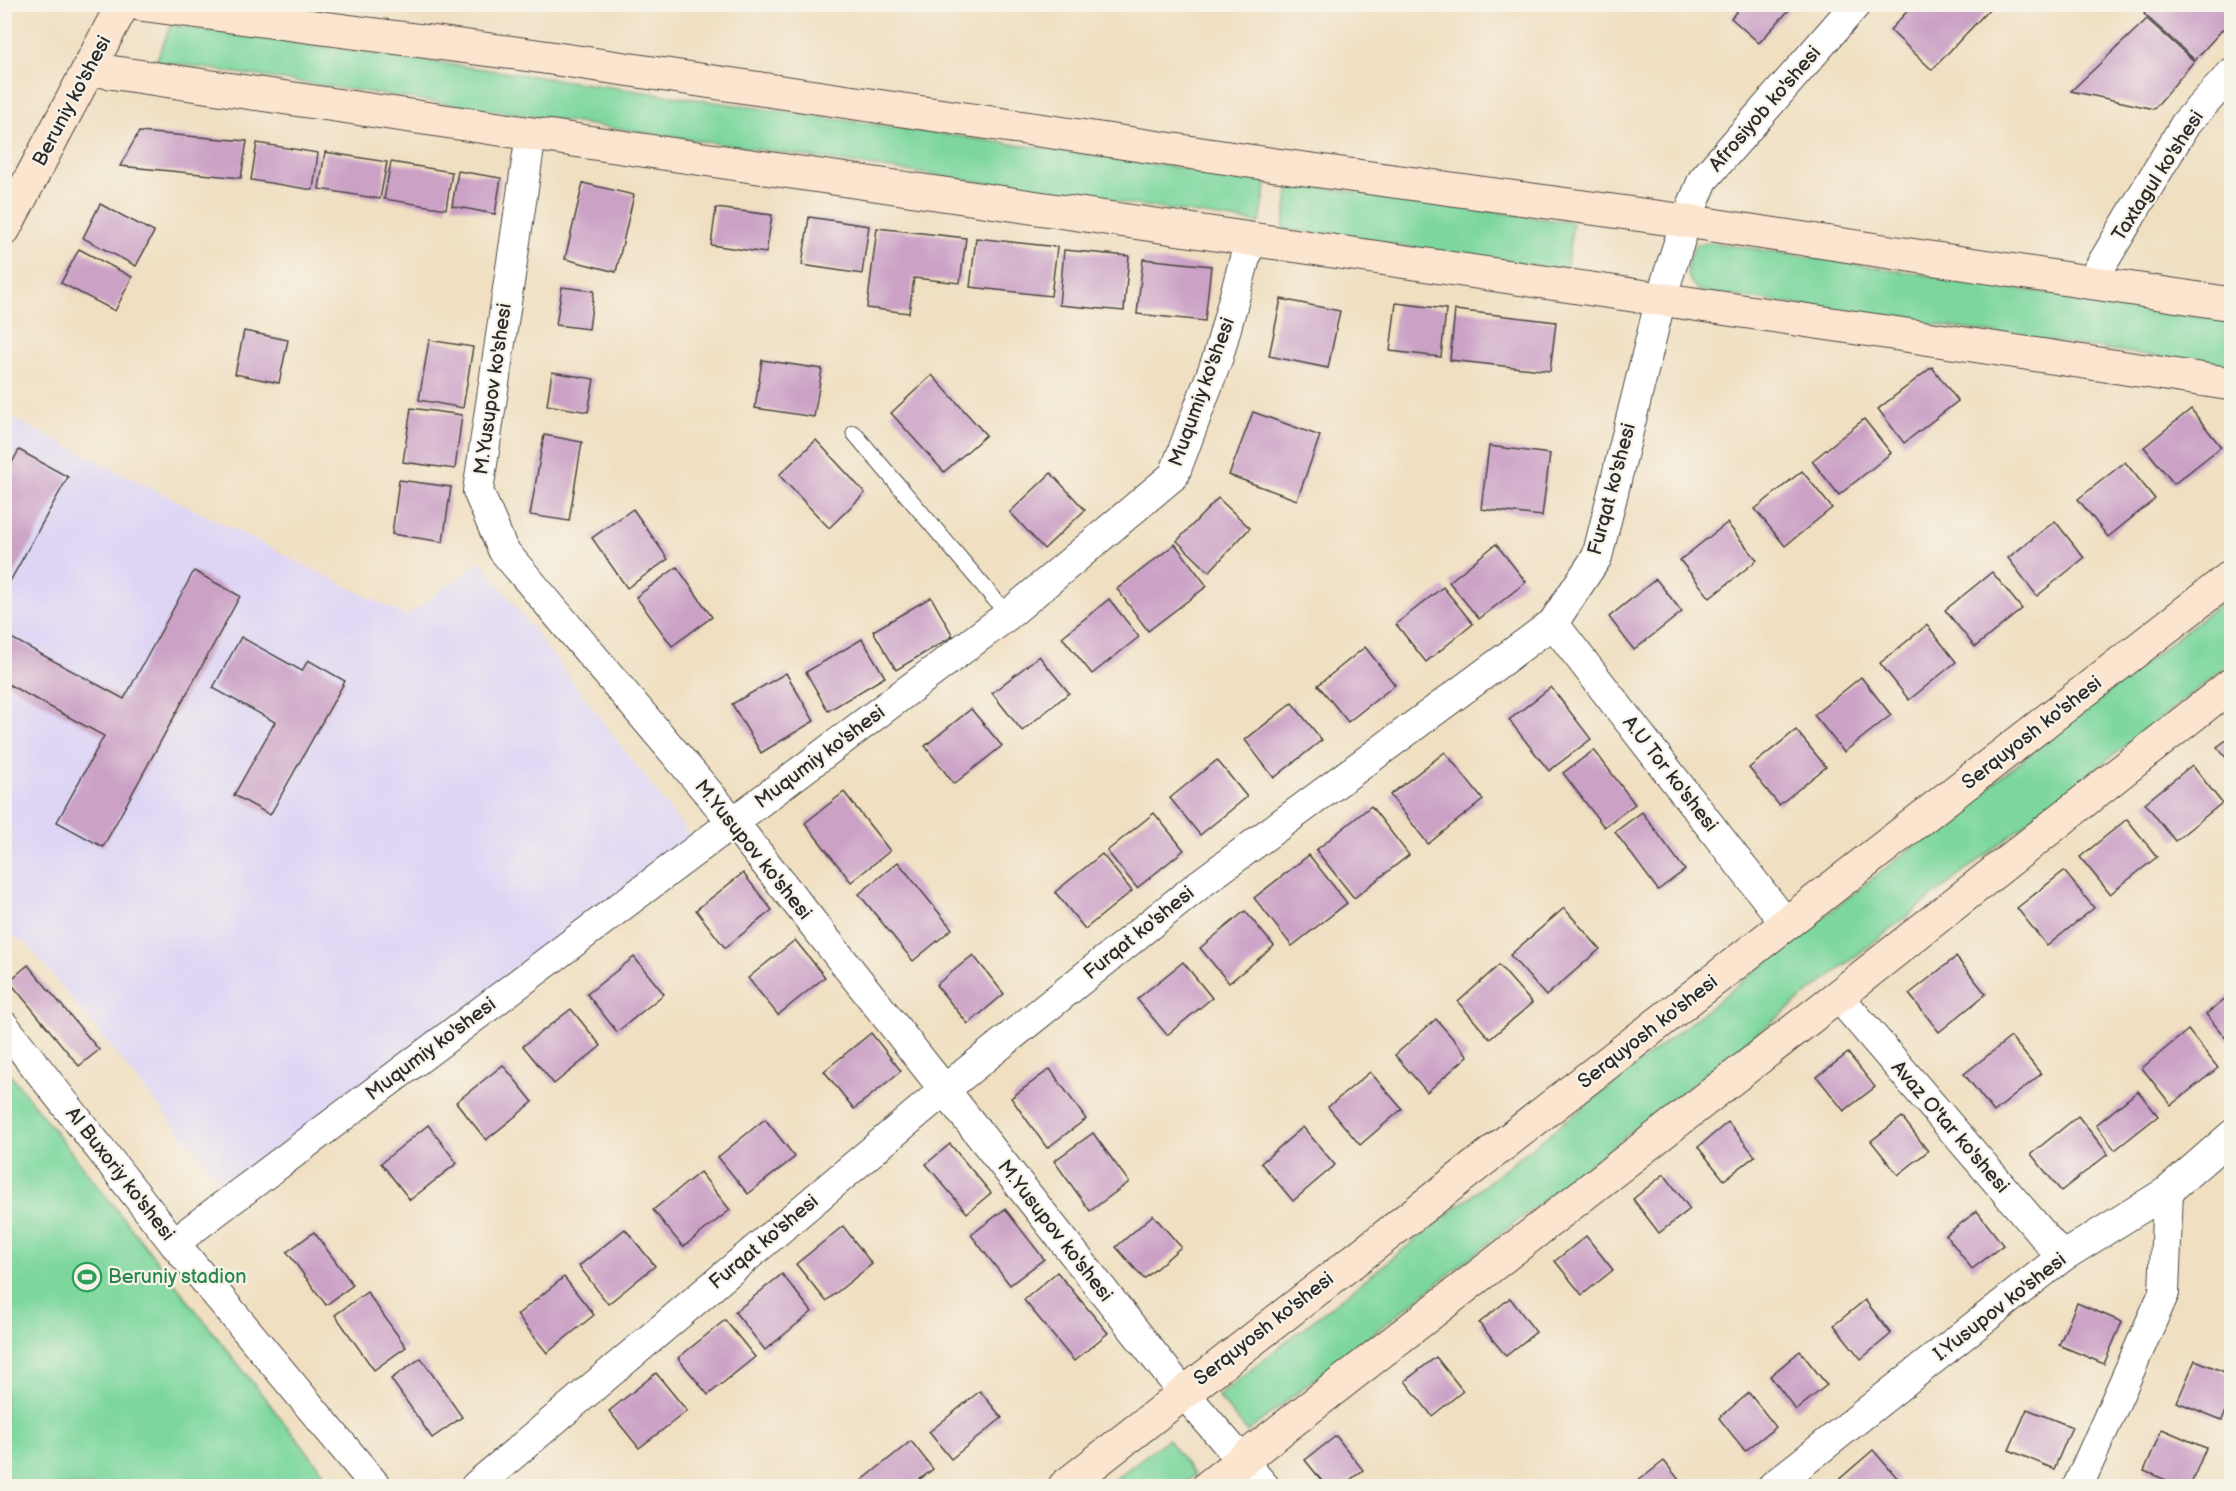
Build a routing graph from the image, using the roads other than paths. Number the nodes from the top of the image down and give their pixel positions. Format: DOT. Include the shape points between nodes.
graph roads {
  1 [pos="123,4"];
  2 [pos="139,4"];
  3 [pos="1856,4"];
  4 [pos="89,69"];
  5 [pos="2232,73"];
  6 [pos="531,134"];
  7 [pos="1686,221"];
  8 [pos="4,229"];
  9 [pos="1250,240"];
  10 [pos="2090,284"];
  11 [pos="1661,298"];
  12 [pos="2232,304"];
  13 [pos="2232,384"];
  14 [pos="854,433"];
  15 [pos="2232,576"];
  16 [pos="1008,615"];
  17 [pos="1553,624"];
  18 [pos="2232,684"];
  19 [pos="732,822"];
  20 [pos="1787,925"];
  21 [pos="1838,996"];
  22 [pos="4,1026"];
  23 [pos="943,1091"];
  24 [pos="2232,1135"];
  25 [pos="2168,1191"];
  26 [pos="174,1244"];
  27 [pos="2062,1257"];
  28 [pos="1183,1392"];
  29 [pos="1241,1460"];
  30 [pos="376,1486"];
  31 [pos="476,1486"];
  32 [pos="1065,1486"];
  33 [pos="1209,1486"];
  34 [pos="1264,1486"];
  35 [pos="1773,1486"];
  36 [pos="2078,1486"];
  1 -- 4 [label="street, Beruniy ko'shesi"];
  2 -- 7 [label="street" via="530,54"];
  3 -- 7 [label="street, Afrosiyob ko'shesi" via="1703,180"];
  4 -- 6 [label="street"];
  4 -- 8 [label="street, Beruniy ko'shesi"];
  5 -- 10 [label="street, Taxtagul ko'shesi" via="2186,123"];
  6 -- 9 [label="street"];
  6 -- 19 [label="street, M.Yusupov ko'shesi" via="478,491 503,550"];
  7 -- 10 [label="street"];
  7 -- 11 [label="street, Afrosiyob ko'shesi"];
  9 -- 11 [label="street"];
  9 -- 16 [label="street, Muqumiy ko'shesi" via="1218,357 1174,475"];
  10 -- 12 [label="street"];
  11 -- 13 [label="street"];
  11 -- 17 [label="street, Furqat ko'shesi" via="1597,557"];
  14 -- 16 [label="lane"];
  15 -- 20 [label="street, Serquyosh ko'shesi"];
  16 -- 19 [label="street, Muqumiy ko'shesi"];
  17 -- 20 [label="street, A.U Tor ko'shesi"];
  17 -- 23 [label="street, Furqat ko'shesi" via="1200,885"];
  18 -- 21 [label="street"];
  19 -- 23 [label="street, M.Yusupov ko'shesi"];
  19 -- 26 [label="street, Muqumiy ko'shesi"];
  20 -- 28 [label="street, Serquyosh ko'shesi"];
  21 -- 27 [label="street, Avaz O'tar ko'shesi"];
  21 -- 29 [label="street"];
  22 -- 26 [label="street, Al Buxoriy ko'shesi"];
  23 -- 28 [label="street, M.Yusupov ko'shesi"];
  23 -- 31 [label="street, Furqat ko'shesi"];
  24 -- 25 [label="street, I.Yusupov ko'shesi"];
  25 -- 27 [label="street, I.Yusupov ko'shesi"];
  25 -- 36 [label="street" via="2164,1293"];
  26 -- 30 [label="street, Al Buxoriy ko'shesi"];
  27 -- 35 [label="street, I.Yusupov ko'shesi"];
  28 -- 29 [label="street, M.Yusupov ko'shesi"];
  28 -- 32 [label="street, Serquyosh ko'shesi"];
  29 -- 33 [label="street"];
  29 -- 34 [label="street, M.Yusupov ko'shesi"];
}
